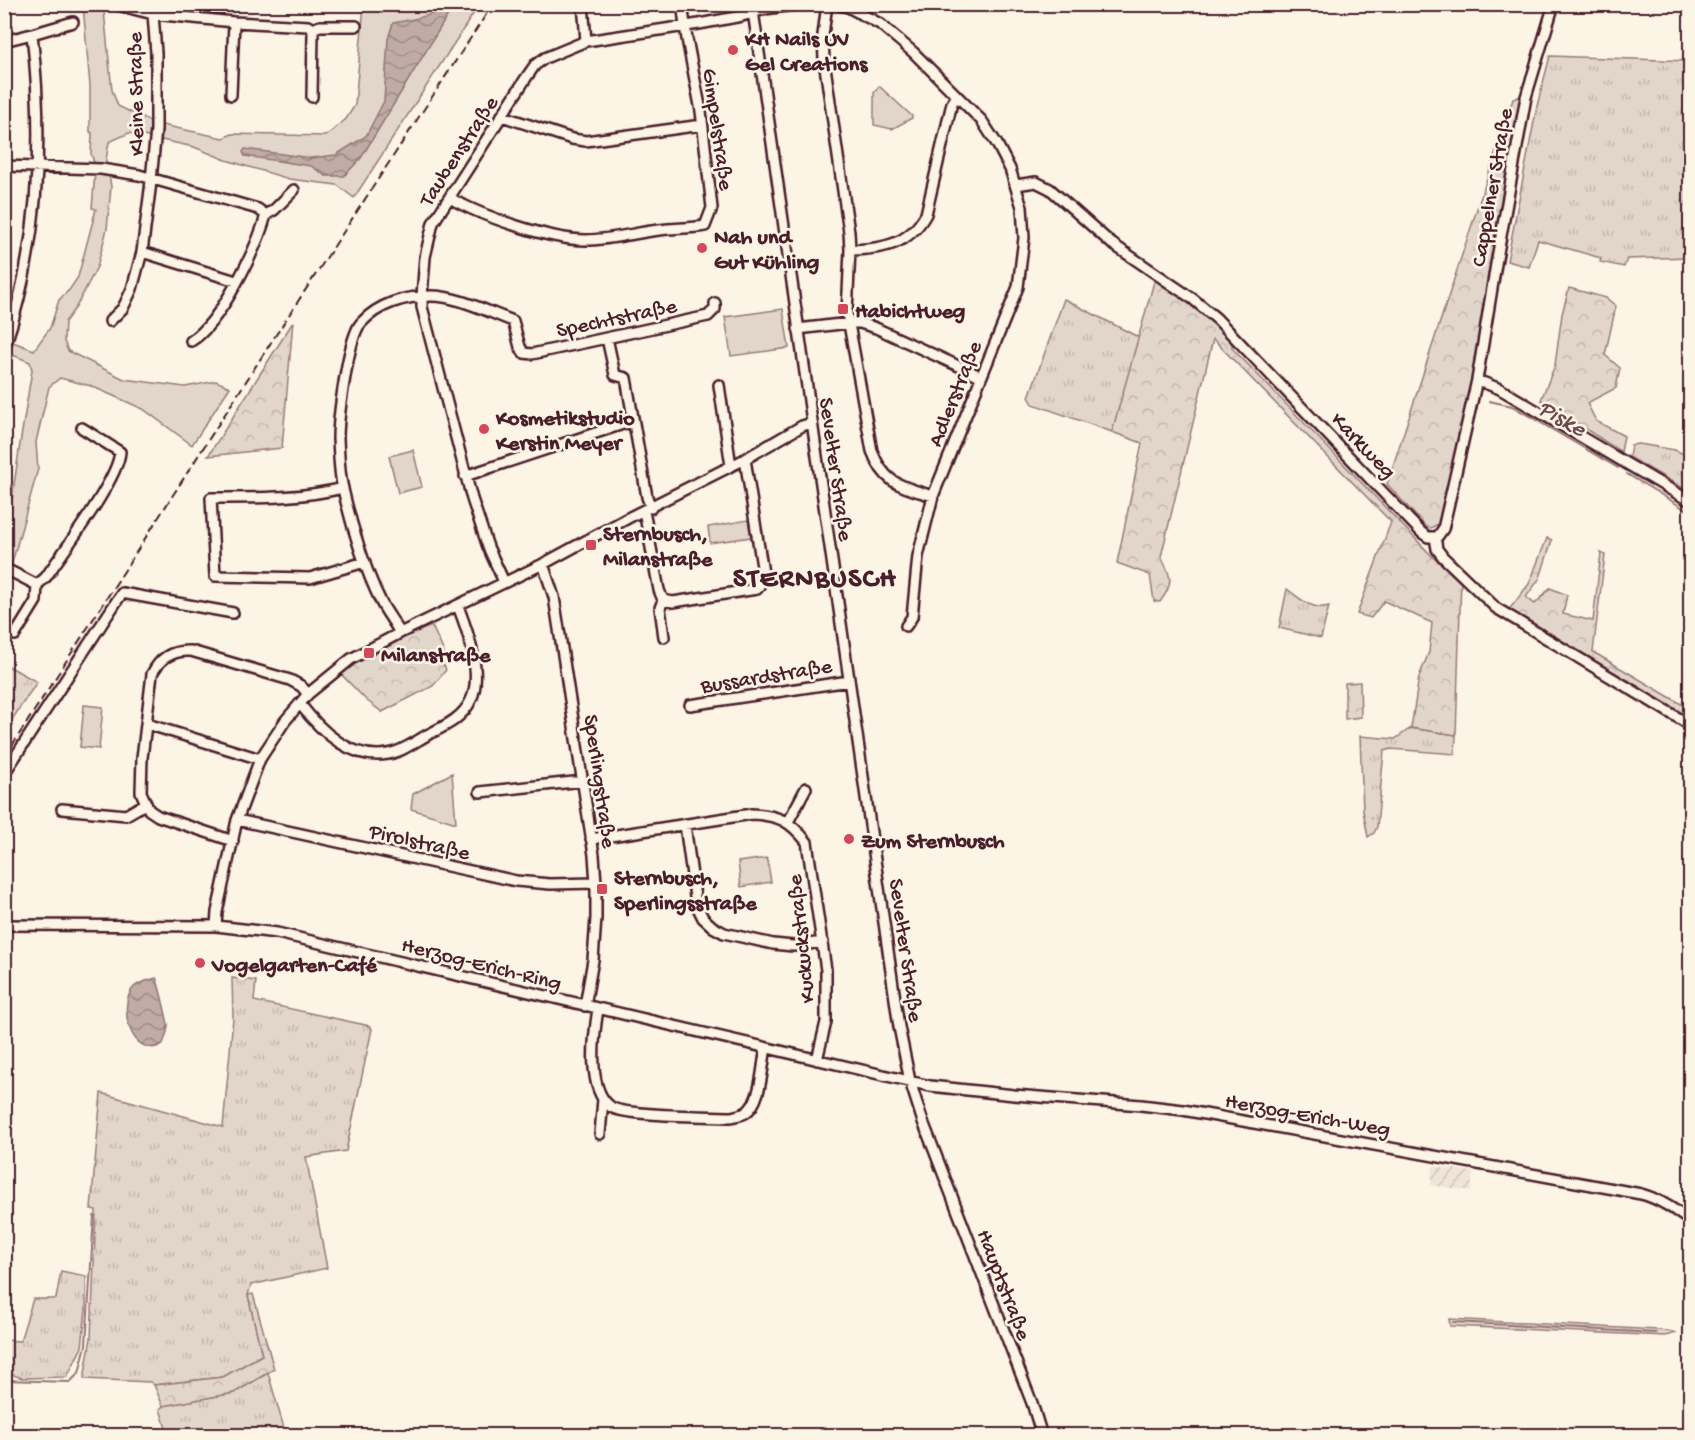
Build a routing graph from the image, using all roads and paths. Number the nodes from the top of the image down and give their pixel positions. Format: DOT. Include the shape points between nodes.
graph roads {
  1 [pos="112,4"];
  2 [pos="583,4"];
  3 [pos="682,4"];
  4 [pos="802,4"];
  5 [pos="827,4"];
  6 [pos="835,4"];
  7 [pos="1554,4"];
  8 [pos="752,9"];
  9 [pos="153,14"];
  10 [pos="73,22"];
  11 [pos="234,22"];
  12 [pos="357,26"];
  13 [pos="685,26"];
  14 [pos="312,29"];
  15 [pos="32,34"];
  16 [pos="4,41"];
  17 [pos="586,41"];
  18 [pos="231,95"];
  19 [pos="957,96"];
  20 [pos="312,97"];
  21 [pos="502,117"];
  22 [pos="702,125"];
  23 [pos="38,165"];
  24 [pos="4,166"];
  25 [pos="152,178"];
  26 [pos="1016,185"];
  27 [pos="294,190"];
  28 [pos="450,198"];
  29 [pos="266,215"];
  30 [pos="850,250"];
  31 [pos="142,252"];
  32 [pos="236,281"];
  33 [pos="422,296"];
  34 [pos="715,303"];
  35 [pos="110,321"];
  36 [pos="849,323"];
  37 [pos="798,329"];
  38 [pos="607,338"];
  39 [pos="191,340"];
  40 [pos="4,349"];
  41 [pos="980,376"];
  42 [pos="1477,380"];
  43 [pos="719,385"];
  44 [pos="632,423"];
  45 [pos="812,423"];
  46 [pos="82,428"];
  47 [pos="745,459"];
  48 [pos="732,466"];
  49 [pos="465,476"];
  50 [pos="343,488"];
  51 [pos="933,496"];
  52 [pos="1690,501"];
  53 [pos="648,510"];
  54 [pos="1435,537"];
  55 [pos="365,562"];
  56 [pos="543,564"];
  57 [pos="4,568"];
  58 [pos="504,582"];
  59 [pos="37,585"];
  60 [pos="663,600"];
  61 [pos="458,606"];
  62 [pos="233,614"];
  63 [pos="906,626"];
  64 [pos="400,633"];
  65 [pos="15,634"];
  66 [pos="664,637"];
  67 [pos="849,681"];
  68 [pos="308,694"];
  69 [pos="300,704"];
  70 [pos="690,705"];
  71 [pos="147,724"];
  72 [pos="1690,725"];
  73 [pos="260,759"];
  74 [pos="4,774"];
  75 [pos="582,781"];
  76 [pos="806,788"];
  77 [pos="480,792"];
  78 [pos="146,804"];
  79 [pos="62,809"];
  80 [pos="237,820"];
  81 [pos="788,822"];
  82 [pos="685,825"];
  83 [pos="591,839"];
  84 [pos="233,841"];
  85 [pos="596,883"];
  86 [pos="4,925"];
  87 [pos="216,926"];
  88 [pos="823,942"];
  89 [pos="585,1006"];
  90 [pos="598,1009"];
  91 [pos="766,1048"];
  92 [pos="817,1060"];
  93 [pos="910,1081"];
  94 [pos="603,1099"];
  95 [pos="600,1134"];
  96 [pos="932,1148"];
  97 [pos="1690,1221"];
  98 [pos="1042,1436"];
  1 -- 9 [label="street, Kleine Straße"];
  2 -- 17 [label="street"];
  3 -- 13 [label="street, Gimpelstraße"];
  4 -- 8 [label="street"];
  5 -- 30 [label="street" via="824,60"];
  6 -- 19 [label="street, Adlerstraße" via="880,24"];
  7 -- 42 [label="street, Cappelner Straße" via="1526,97"];
  8 -- 13 [label="street, Taubenstraße"];
  8 -- 37 [label="street, Sevelter Straße"];
  9 -- 11 [label="street"];
  9 -- 25 [label="street, Kleine Straße" via="156,130"];
  10 -- 15 [label="street"];
  11 -- 14 [label="street"];
  11 -- 18 [label="street"];
  12 -- 14 [label="street"];
  13 -- 17 [label="street, Taubenstraße"];
  13 -- 22 [label="street, Gimpelstraße"];
  14 -- 20 [label="street"];
  15 -- 16 [label="street"];
  15 -- 23 [label="street"];
  17 -- 21 [label="street, Taubenstraße" via="535,65"];
  19 -- 26 [label="street, Adlerstraße" via="997,144"];
  19 -- 30 [label="street" via="920,226 908,238 889,245"];
  21 -- 22 [label="street" via="586,141"];
  21 -- 28 [label="street, Taubenstraße"];
  22 -- 28 [label="street, Gimpelstraße" via="712,208 705,226 586,240 552,235 472,211"];
  23 -- 24 [label="street, Kleine Straße"];
  23 -- 25 [label="street, Kleine Straße" via="101,169"];
  23 -- 40 [label="street" via="28,258"];
  25 -- 29 [label="street" via="258,209"];
  25 -- 31 [label="street, Kleine Straße"];
  26 -- 41 [label="street, Adlerstraße" via="1024,238 1021,272 1012,304"];
  26 -- 54 [label="street, Karkweg" via="1036,182 1050,189 1127,256 1217,319 1422,532"];
  27 -- 29 [label="street"];
  28 -- 33 [label="street, Taubenstraße" via="433,223"];
  29 -- 32 [label="street" via="243,274"];
  30 -- 36 [label="street"];
  31 -- 32 [label="street"];
  31 -- 35 [label="street, Kleine Straße" via="132,289 123,308"];
  32 -- 39 [label="street" via="202,334"];
  33 -- 38 [label="street, Spechtstraße" via="450,298 513,321 524,353"];
  33 -- 49 [label="street, Taubenstraße"];
  33 -- 50 [label="street" via="394,301 374,310 359,326 352,343 338,437"];
  34 -- 38 [label="street, Spechtstraße" via="708,316"];
  36 -- 37 [label="street"];
  36 -- 41 [label="street" via="876,328"];
  36 -- 51 [label="street" via="877,466 896,483"];
  37 -- 45 [label="street, Sevelter Straße"];
  38 -- 44 [label="street" via="615,375 626,378"];
  41 -- 51 [label="street, Adlerstraße"];
  42 -- 52 [label="street" via="1500,389"];
  42 -- 54 [label="street, Cappelner Straße" via="1443,529"];
  43 -- 48 [label="street"];
  44 -- 49 [label="street"];
  44 -- 53 [label="street"];
  45 -- 47 [label="street"];
  45 -- 67 [label="street, Sevelter Straße"];
  46 -- 59 [label="street" via="115,447 120,460 106,488"];
  47 -- 48 [label="street"];
  47 -- 60 [label="street" via="764,573 758,589 673,602"];
  48 -- 53 [label="street"];
  49 -- 58 [label="street, Taubenstraße"];
  50 -- 55 [label="street"];
  50 -- 55 [label="street" via="284,498 211,498 215,576 310,578"];
  51 -- 63 [label="street, Adlerstraße" via="918,556 912,617"];
  53 -- 56 [label="street"];
  53 -- 60 [label="street"];
  54 -- 72 [label="street, Karkweg" via="1443,557 1496,608"];
  55 -- 64 [label="street" via="380,601"];
  56 -- 58 [label="street"];
  56 -- 75 [label="street, Sperlingstraße" via="554,597"];
  57 -- 59 [label="street"];
  58 -- 61 [label="street"];
  59 -- 65 [label="street" via="36,601"];
  60 -- 66 [label="street" via="660,608"];
  61 -- 64 [label="street"];
  61 -- 69 [label="street" via="472,650 475,682 472,699 462,714 447,725 388,754 362,754 345,746"];
  62 -- 74 [label="street" via="122,593"];
  64 -- 68 [label="street" via="351,659"];
  67 -- 70 [label="street, Bussardstraße"];
  67 -- 93 [label="street, Sevelter Straße"];
  68 -- 69 [label="street"];
  68 -- 71 [label="street" via="290,680 183,651 167,656 152,674"];
  69 -- 73 [label="street"];
  71 -- 73 [label="street"];
  71 -- 78 [label="street" via="141,782"];
  73 -- 80 [label="street"];
  75 -- 77 [label="street"];
  75 -- 83 [label="street, Sperlingstraße"];
  76 -- 81 [label="street"];
  78 -- 79 [label="street" via="126,815"];
  78 -- 84 [label="street" via="168,821"];
  80 -- 84 [label="street"];
  80 -- 85 [label="street, Pirolstraße" via="516,881"];
  81 -- 82 [label="street" via="770,814 752,814"];
  81 -- 88 [label="street, Kuckuckstraße" via="807,842"];
  82 -- 83 [label="street"];
  82 -- 88 [label="street" via="696,904 713,927 773,944"];
  83 -- 85 [label="street, Sperlingstraße"];
  84 -- 87 [label="street"];
  85 -- 89 [label="street, Sperlingstraße" via="596,918"];
  86 -- 87 [label="street, Herzog-Erich-Ring"];
  87 -- 89 [label="street, Herzog-Erich-Ring" via="278,933"];
  88 -- 92 [label="street, Kuckuckstraße" via="826,1022"];
  89 -- 90 [label="street, Herzog-Erich-Ring"];
  90 -- 91 [label="street, Herzog-Erich-Ring"];
  90 -- 94 [label="street" via="594,1062"];
  91 -- 92 [label="street, Herzog-Erich-Ring"];
  91 -- 94 [label="street" via="759,1090 754,1104 745,1113 730,1117 630,1112 612,1108"];
  92 -- 93 [label="street, Herzog-Erich-Ring"];
  93 -- 96 [label="street, Sevelter Straße"];
  93 -- 97 [label="street, Herzog-Erich-Weg" via="1014,1095 1141,1105 1225,1118 1641,1194"];
  94 -- 95 [label="street"];
  96 -- 98 [label="street, Hauptstraße"];
}
